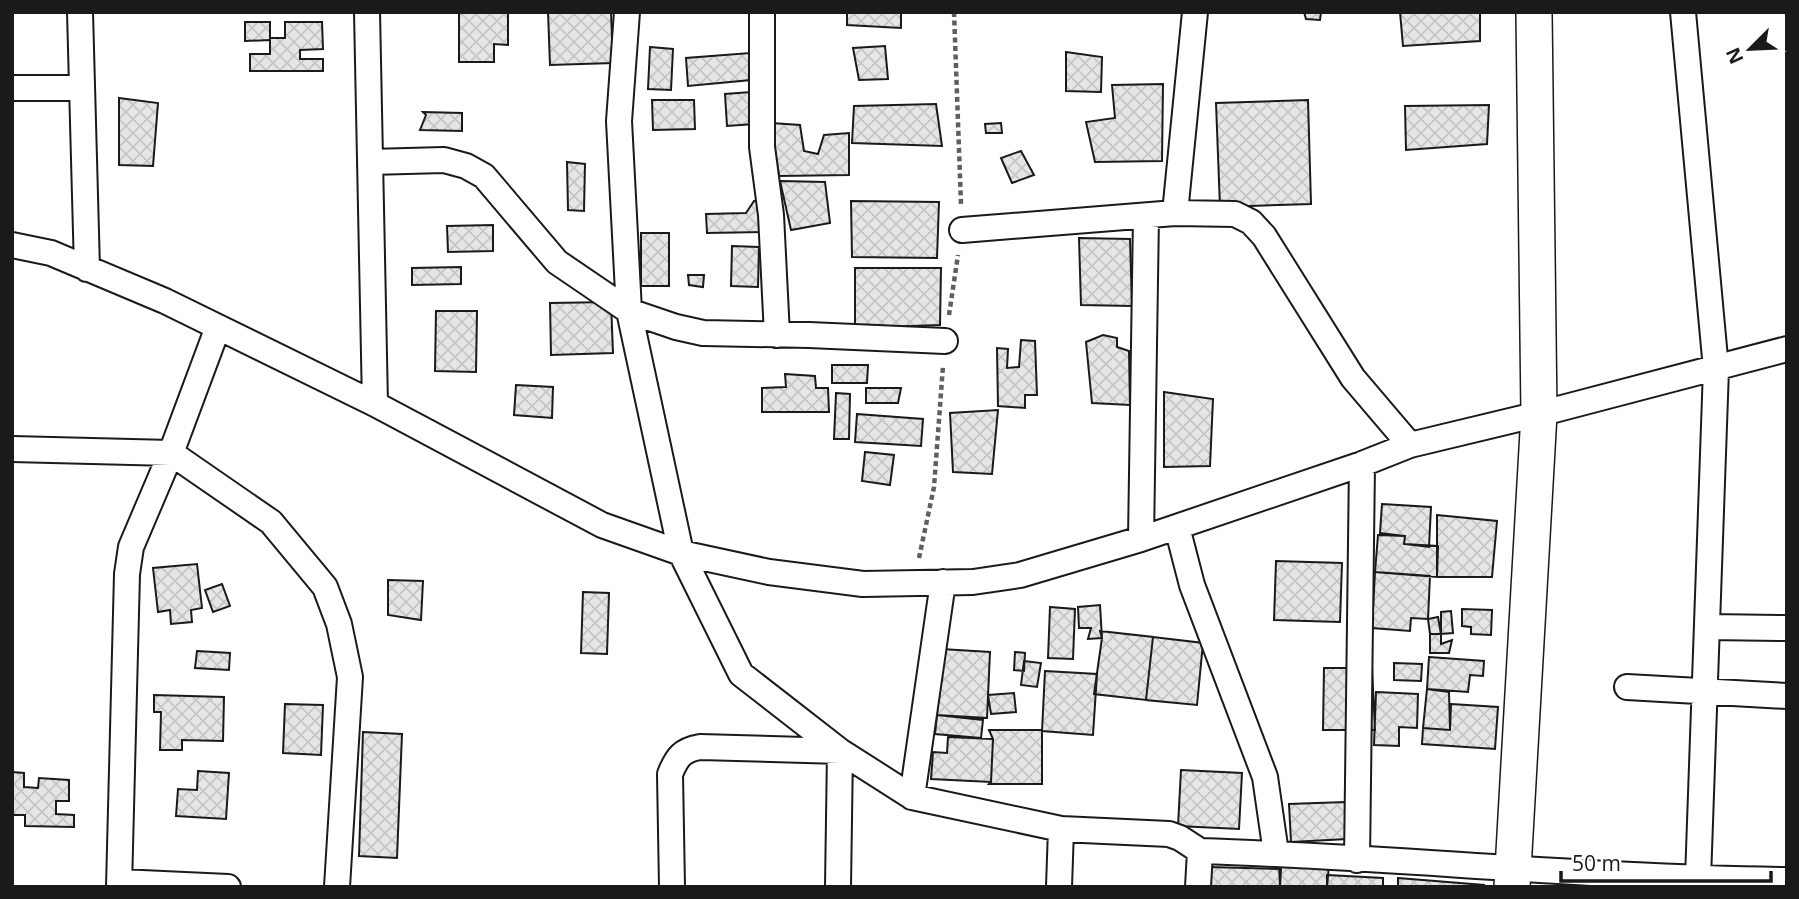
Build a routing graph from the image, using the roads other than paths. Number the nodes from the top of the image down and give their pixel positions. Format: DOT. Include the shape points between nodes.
graph roads {
  1 [pos="80,12"];
  2 [pos="367,12"];
  3 [pos="627,12"];
  4 [pos="762,12"];
  5 [pos="1195,12"];
  6 [pos="1534,12"];
  7 [pos="1683,12"];
  8 [pos="12,88"];
  9 [pos="81,88"];
  10 [pos="370,162"];
  11 [pos="1175,213"];
  12 [pos="1146,216"];
  13 [pos="962,230"];
  14 [pos="12,245"];
  15 [pos="87,269"];
  16 [pos="629,311"];
  17 [pos="218,327"];
  18 [pos="776,335"];
  19 [pos="945,341"];
  20 [pos="1787,349"];
  21 [pos="1716,369"];
  22 [pos="375,404"];
  23 [pos="1539,414"];
  24 [pos="1410,445"];
  25 [pos="12,449"];
  26 [pos="172,453"];
  27 [pos="1362,464"];
  28 [pos="1177,527"];
  29 [pos="1141,539"];
  30 [pos="681,553"];
  31 [pos="943,582"];
  32 [pos="1709,627"];
  33 [pos="1787,628"];
  34 [pos="1627,687"];
  35 [pos="1705,691"];
  36 [pos="1787,696"];
  37 [pos="840,751"];
  38 [pos="912,797"];
  39 [pos="1060,829"];
  40 [pos="1200,850"];
  41 [pos="1276,853"];
  42 [pos="1357,860"];
  43 [pos="1513,878"];
  44 [pos="1698,879"];
  45 [pos="1787,880"];
  46 [pos="1753,883"];
  47 [pos="120,884"];
  48 [pos="228,887"];
  49 [pos="337,887"];
  50 [pos="672,887"];
  51 [pos="838,887"];
  52 [pos="1059,887"];
  53 [pos="1198,887"];
  1 -- 9 [label="street"];
  2 -- 10 [label="street"];
  3 -- 16 [label="street" via="619,121"];
  4 -- 18 [label="street" via="761,120"];
  5 -- 11 [label="street"];
  6 -- 23 [label="street"];
  7 -- 21 [label="street"];
  8 -- 9 [label="street"];
  9 -- 15 [label="street"];
  10 -- 16 [label="street" via="443,160 484,176 557,262"];
  10 -- 22 [label="street"];
  11 -- 12 [label="street"];
  11 -- 24 [label="street" via="1235,214 1251,222 1353,378"];
  12 -- 13 [label="street"];
  12 -- 29 [label="street"];
  14 -- 15 [label="street" via="51,253"];
  15 -- 17 [label="street"];
  16 -- 18 [label="street" via="703,333"];
  16 -- 30 [label="street"];
  17 -- 22 [label="street"];
  17 -- 26 [label="street"];
  18 -- 19 [label="street"];
  20 -- 21 [label="street"];
  21 -- 23 [label="street"];
  21 -- 32 [label="street"];
  22 -- 30 [label="street" via="602,526"];
  23 -- 24 [label="street"];
  23 -- 43 [label="street"];
  24 -- 27 [label="street"];
  25 -- 26 [label="street"];
  26 -- 47 [label="street" via="131,547 127,574"];
  26 -- 49 [label="street" via="271,522 325,586 350,677"];
  27 -- 28 [label="street"];
  27 -- 42 [label="street"];
  28 -- 29 [label="street"];
  28 -- 41 [label="street" via="1192,585 1265,777"];
  29 -- 31 [label="street" via="1020,575"];
  30 -- 31 [label="street" via="769,572 863,584"];
  30 -- 37 [label="street" via="741,674"];
  31 -- 38 [label="street"];
  32 -- 33 [label="street"];
  32 -- 35 [label="street"];
  34 -- 35 [label="street"];
  35 -- 36 [label="street"];
  35 -- 44 [label="street"];
  37 -- 38 [label="street"];
  37 -- 50 [label="street" via="687,749 670,774"];
  37 -- 51 [label="street"];
  38 -- 39 [label="street"];
  39 -- 40 [label="street" via="1169,834"];
  39 -- 52 [label="street"];
  40 -- 41 [label="street"];
  40 -- 53 [label="street"];
  41 -- 42 [label="street"];
  42 -- 43 [label="street"];
  43 -- 44 [label="street"];
  44 -- 46 [label="street"];
  45 -- 46 [label="street"];
  47 -- 48 [label="street"];
}
